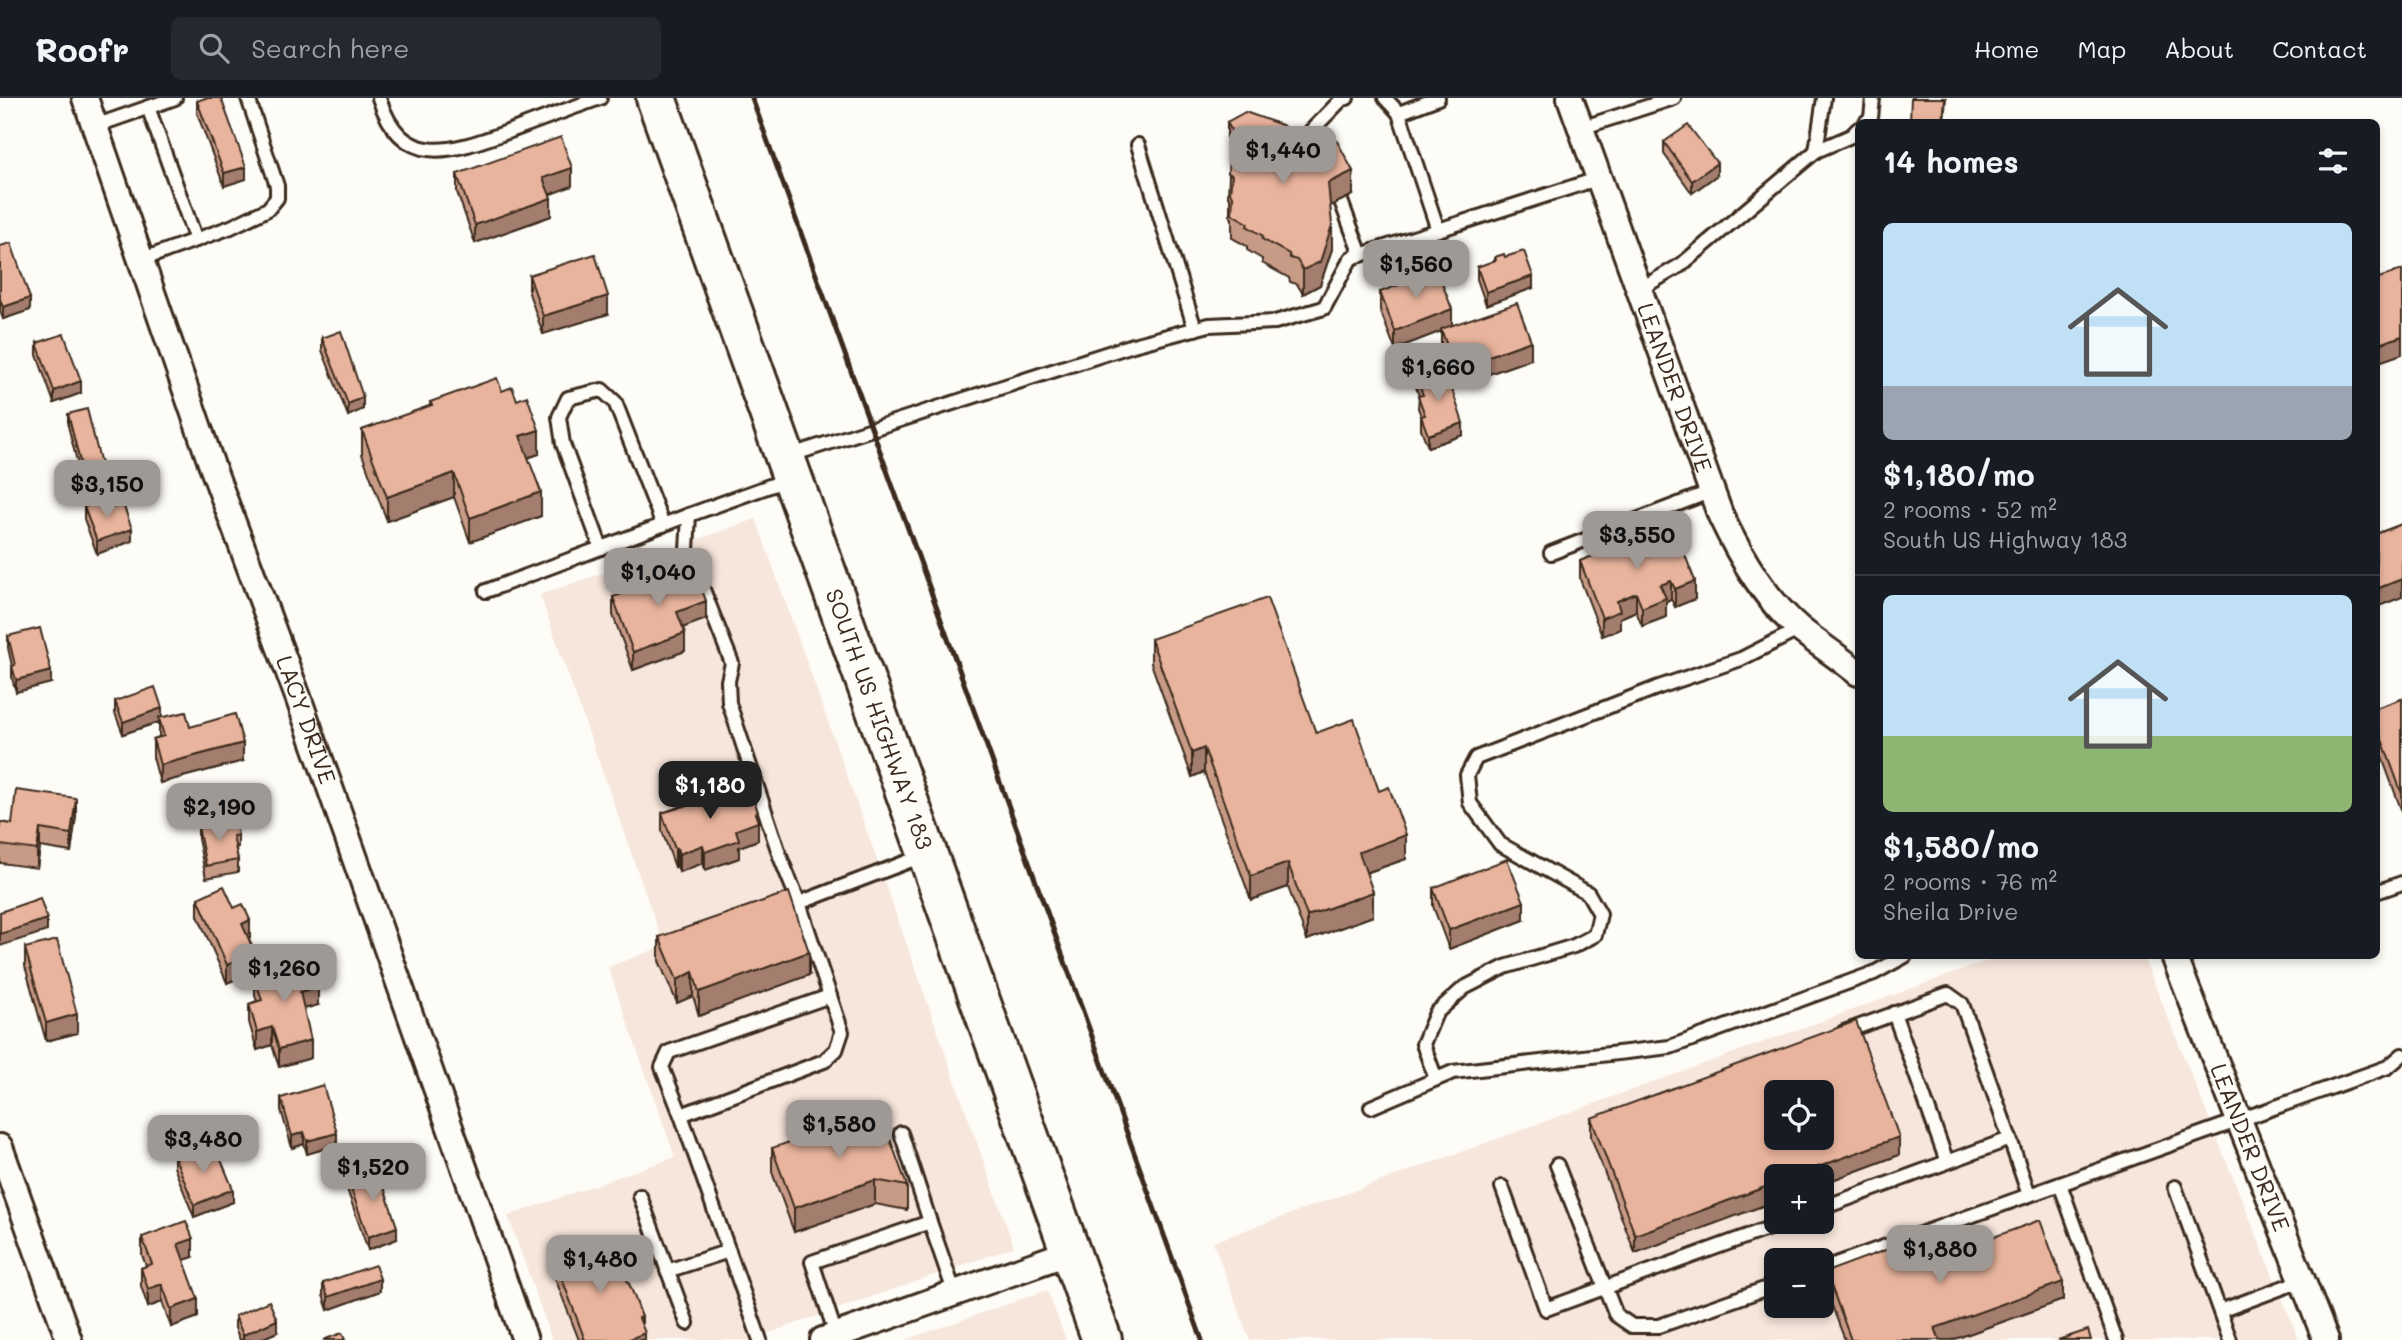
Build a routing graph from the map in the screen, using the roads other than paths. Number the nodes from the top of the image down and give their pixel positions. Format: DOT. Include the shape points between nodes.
graph roads {
  1 [pos="85,98"];
  2 [pos="175,98"];
  3 [pos="248,98"];
  4 [pos="379,98"];
  5 [pos="656,98"];
  6 [pos="1347,98"];
  7 [pos="1385,98"];
  8 [pos="1438,98"];
  9 [pos="1570,98"];
  10 [pos="1674,98"];
  11 [pos="1824,98"];
  12 [pos="1873,98"];
  13 [pos="598,99"];
  14 [pos="148,107"];
  15 [pos="1399,113"];
  16 [pos="1870,119"];
  17 [pos="95,126"];
  18 [pos="1581,128"];
  19 [pos="1855,132"];
  20 [pos="1138,145"];
  21 [pos="1816,151"];
  22 [pos="1325,171"];
  23 [pos="1600,178"];
  24 [pos="1341,201"];
  25 [pos="1438,230"];
  26 [pos="196,240"];
  27 [pos="1360,255"];
  28 [pos="141,260"];
  29 [pos="1640,289"];
  30 [pos="1195,329"];
  31 [pos="788,467"];
  32 [pos="1712,491"];
  33 [pos="689,515"];
  34 [pos="663,525"];
  35 [pos="601,548"];
  36 [pos="1551,553"];
  37 [pos="486,591"];
  38 [pos="1800,629"];
  39 [pos="1855,671"];
  40 [pos="929,854"];
  41 [pos="2402,883"];
  42 [pos="2380,891"];
  43 [pos="799,904"];
  44 [pos="1900,959"];
  45 [pos="2176,959"];
  46 [pos="830,996"];
  47 [pos="1894,1013"];
  48 [pos="1834,1035"];
  49 [pos="2402,1055"];
  50 [pos="1436,1079"];
  51 [pos="1371,1107"];
  52 [pos="681,1115"];
  53 [pos="2240,1120"];
  54 [pos="901,1133"];
  55 [pos="2010,1139"];
  56 [pos="0,1147"];
  57 [pos="1947,1162"];
  58 [pos="1557,1165"];
  59 [pos="2060,1184"];
  60 [pos="1502,1187"];
  61 [pos="2175,1187"];
  62 [pos="2029,1195"];
  63 [pos="640,1196"];
  64 [pos="1834,1204"];
  65 [pos="930,1222"];
  66 [pos="1764,1230"];
  67 [pos="729,1251"];
  68 [pos="1070,1252"];
  69 [pos="1834,1265"];
  70 [pos="667,1271"];
  71 [pos="2303,1280"];
  72 [pos="1606,1288"];
  73 [pos="1764,1289"];
  74 [pos="955,1294"];
  75 [pos="2220,1311"];
  76 [pos="687,1323"];
  77 [pos="830,1338"];
  78 [pos="69,1340"];
  79 [pos="525,1340"];
  80 [pos="760,1340"];
  81 [pos="1102,1340"];
  82 [pos="2116,1340"];
  83 [pos="2230,1340"];
  84 [pos="2326,1340"];
  1 -- 17 [label="street, LACY DRIVE"];
  2 -- 14 [label="lane"];
  3 -- 26 [label="lane" via="277,198 268,209"];
  4 -- 13 [label="lane" via="396,134 422,148 450,150"];
  5 -- 31 [label="main road, SOUTH US HIGHWAY 183"];
  6 -- 22 [label="lane" via="1310,132 1306,142"];
  7 -- 15 [label="lane"];
  8 -- 15 [label="lane"];
  9 -- 18 [label="street, LEANDER DRIVE"];
  10 -- 18 [label="lane"];
  11 -- 21 [label="lane"];
  12 -- 16 [label="lane"];
  14 -- 17 [label="lane"];
  14 -- 26 [label="lane"];
  15 -- 25 [label="lane"];
  17 -- 28 [label="street, LACY DRIVE"];
  18 -- 23 [label="street, LEANDER DRIVE"];
  19 -- 21 [label="lane"];
  20 -- 30 [label="lane"];
  21 -- 29 [label="lane" via="1681,265"];
  23 -- 25 [label="lane"];
  23 -- 29 [label="street, LEANDER DRIVE"];
  24 -- 27 [label="lane"];
  25 -- 27 [label="lane"];
  26 -- 28 [label="lane"];
  27 -- 30 [label="lane" via="1351,258 1324,308 1275,322"];
  28 -- 79 [label="street, LACY DRIVE"];
  29 -- 32 [label="street, LEANDER DRIVE"];
  30 -- 31 [label="lane" via="1133,345"];
  31 -- 33 [label="lane"];
  31 -- 40 [label="main road, SOUTH US HIGHWAY 183"];
  32 -- 36 [label="lane"];
  32 -- 38 [label="street, LEANDER DRIVE" via="1746,564"];
  33 -- 34 [label="lane"];
  33 -- 43 [label="lane" via="687,549 732,663 729,704"];
  34 -- 35 [label="lane"];
  34 -- 35 [label="lane" via="615,402 602,390 568,398 559,417 563,444"];
  35 -- 37 [label="lane"];
  38 -- 39 [label="street, LEANDER DRIVE"];
  38 -- 50 [label="lane" via="1741,659 1476,758 1466,775 1470,803 1500,844 1588,893 1600,914 1595,935 1505,967 1464,988 1436,1013 1423,1044"];
  40 -- 43 [label="lane"];
  40 -- 68 [label="main road, SOUTH US HIGHWAY 183"];
  41 -- 42 [label="lane"];
  43 -- 46 [label="lane"];
  44 -- 50 [label="lane" via="1874,973 1670,1047 1453,1072"];
  45 -- 53 [label="street, LEANDER DRIVE"];
  46 -- 52 [label="lane" via="842,1032 836,1050 824,1061"];
  46 -- 52 [label="lane" via="668,1052 662,1068"];
  47 -- 48 [label="lane"];
  47 -- 55 [label="lane" via="1948,994 1962,1004"];
  47 -- 57 [label="lane"];
  49 -- 53 [label="lane" via="2388,1067"];
  50 -- 51 [label="lane"];
  52 -- 67 [label="lane"];
  53 -- 59 [label="lane"];
  53 -- 71 [label="street, LEANDER DRIVE"];
  54 -- 65 [label="lane"];
  55 -- 57 [label="lane"];
  55 -- 62 [label="lane"];
  56 -- 78 [label="street"];
  57 -- 64 [label="lane"];
  58 -- 72 [label="lane"];
  59 -- 62 [label="lane"];
  59 -- 82 [label="lane"];
  60 -- 72 [label="lane" via="1546,1309"];
  61 -- 75 [label="lane"];
  62 -- 69 [label="lane"];
  63 -- 70 [label="lane"];
  65 -- 74 [label="lane"];
  65 -- 77 [label="lane" via="812,1262"];
  66 -- 72 [label="lane"];
  67 -- 70 [label="lane"];
  67 -- 80 [label="lane"];
  68 -- 74 [label="street"];
  68 -- 81 [label="main road, SOUTH US HIGHWAY 183"];
  70 -- 76 [label="lane"];
  71 -- 75 [label="lane"];
  71 -- 84 [label="street, LEANDER DRIVE"];
  72 -- 73 [label="lane" via="1616,1315 1632,1326 1659,1326"];
  74 -- 77 [label="street"];
  75 -- 83 [label="lane"];
}
